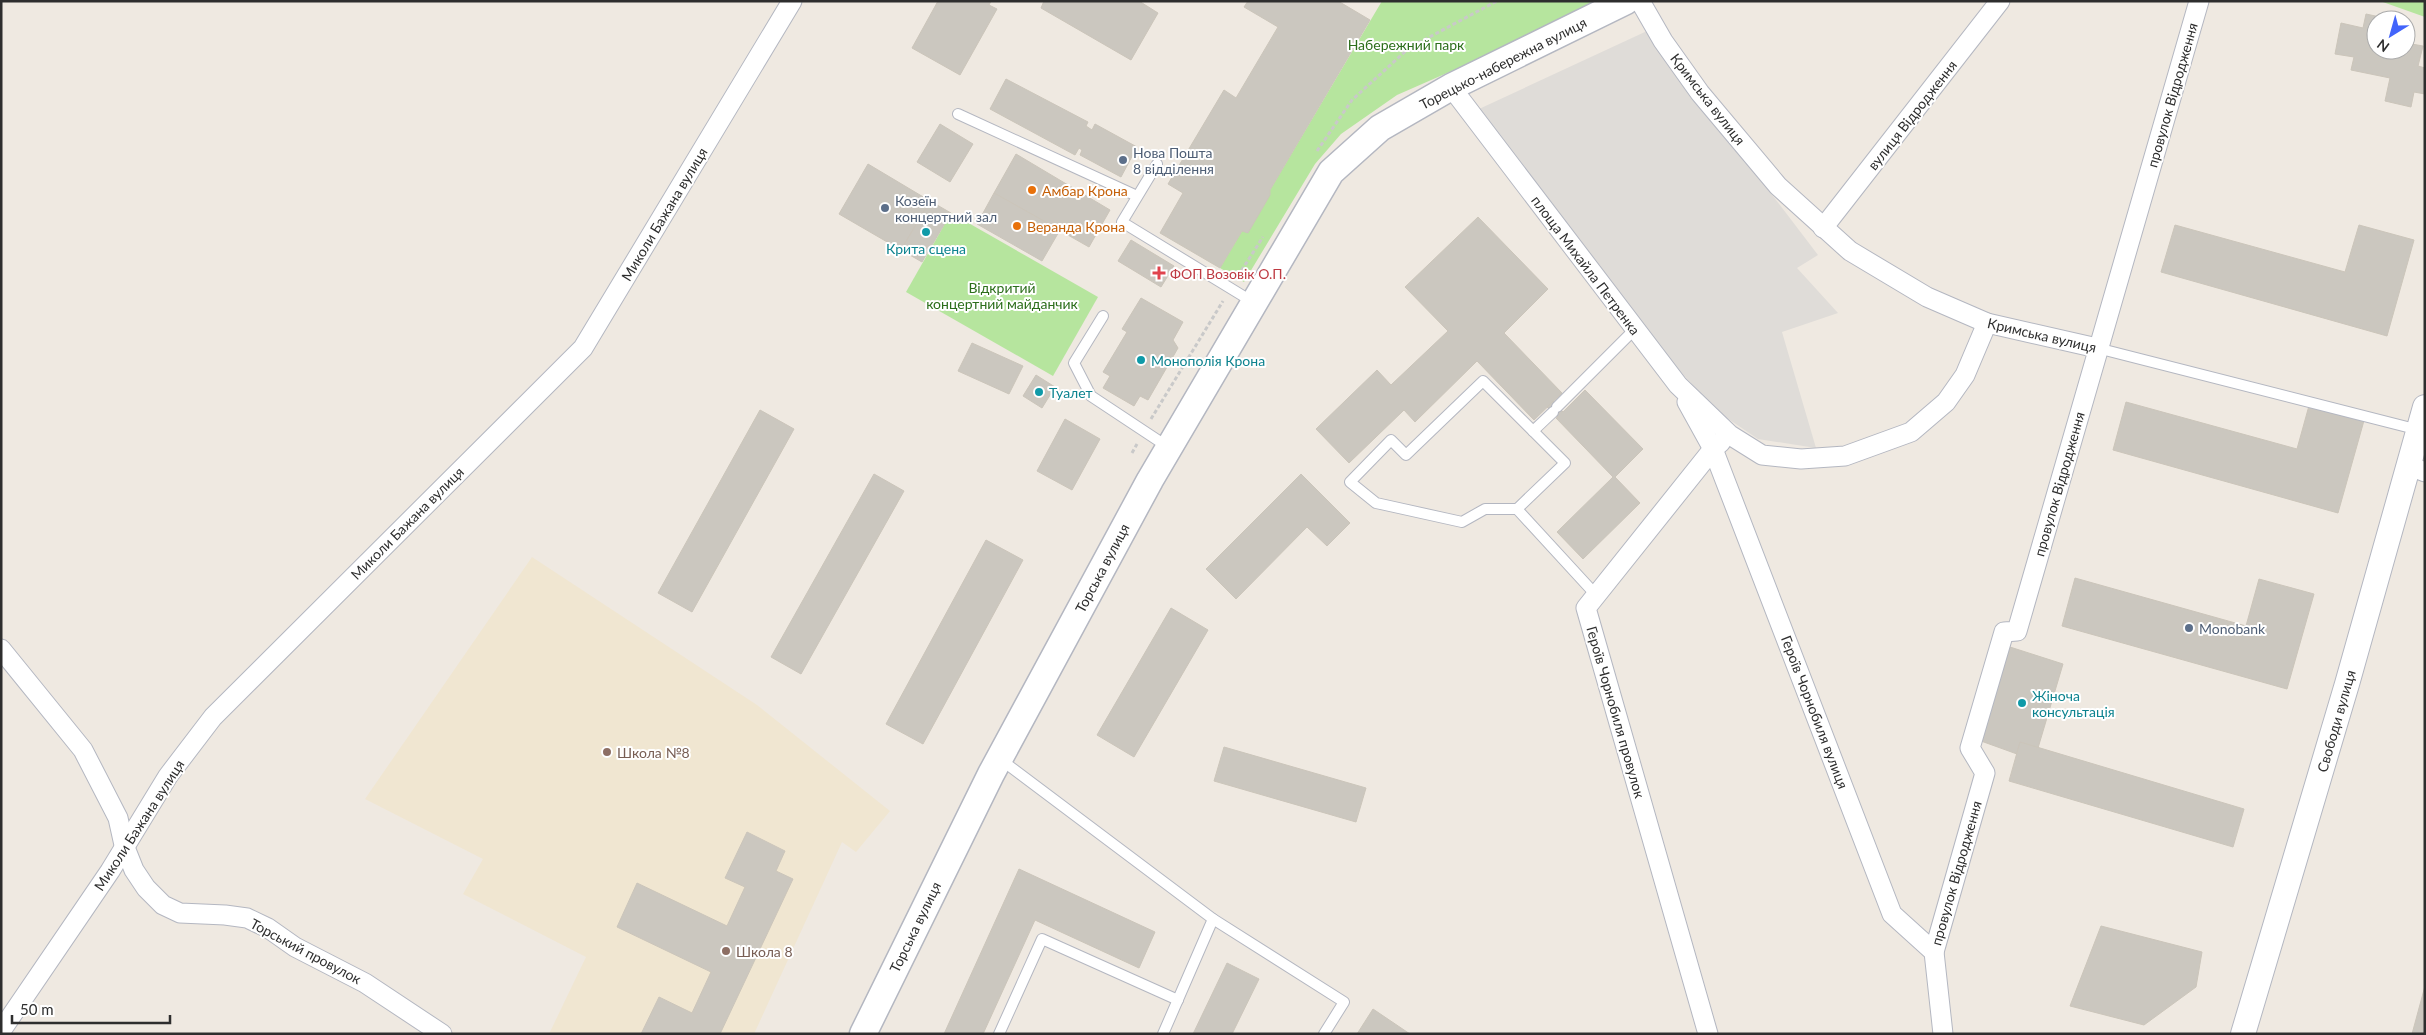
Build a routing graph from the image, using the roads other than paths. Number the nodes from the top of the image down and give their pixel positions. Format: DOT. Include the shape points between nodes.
graph roads {
  1 [pos="792,1"];
  2 [pos="1626,1"];
  3 [pos="1640,1"];
  4 [pos="2000,1"];
  5 [pos="2199,1"];
  6 [pos="1451,86"];
  7 [pos="958,114"];
  8 [pos="1380,128"];
  9 [pos="1158,164"];
  10 [pos="1138,196"];
  11 [pos="1823,228"];
  12 [pos="1254,303"];
  13 [pos="1103,316"];
  14 [pos="1987,323"];
  15 [pos="1635,329"];
  16 [pos="2097,348"];
  17 [pos="1678,385"];
  18 [pos="2422,418"];
  19 [pos="1533,431"];
  20 [pos="1730,435"];
  21 [pos="1169,447"];
  22 [pos="1713,449"];
  23 [pos="2417,469"];
  24 [pos="1517,509"];
  25 [pos="1596,595"];
  26 [pos="1,649"];
  27 [pos="1000,759"];
  28 [pos="124,846"];
  29 [pos="1213,919"];
  30 [pos="1934,952"];
  31 [pos="1178,1000"];
  32 [pos="1,1031"];
  33 [pos="442,1034"];
  34 [pos="863,1034"];
  35 [pos="999,1034"];
  36 [pos="1163,1034"];
  37 [pos="1324,1034"];
  38 [pos="1708,1034"];
  39 [pos="1943,1034"];
  40 [pos="2243,1034"];
  1 -- 28 [label="street, Миколи Бажана вулиця" via="583,348 213,716 168,776"];
  2 -- 6 [label="main road, Торецько-набережна вулиця"];
  3 -- 11 [label="street, Кримська вулиця" via="1663,41 1700,93 1778,186"];
  4 -- 11 [label="street, вулиця Відродження"];
  5 -- 16 [label="street, провулок Відродження"];
  6 -- 8 [label="main road, Торецько-набережна вулиця"];
  6 -- 15 [label="street, площа Михайла Петренка"];
  7 -- 10 [label="lane"];
  8 -- 12 [label="main road, Торська вулиця" via="1331,172"];
  9 -- 10 [label="lane"];
  10 -- 12 [label="lane" via="1122,222"];
  11 -- 14 [label="street, Кримська вулиця" via="1892,278"];
  12 -- 21 [label="main road, Торська вулиця"];
  13 -- 21 [label="lane" via="1074,363 1091,396"];
  14 -- 16 [label="street, Кримська вулиця"];
  14 -- 20 [label="street, площа Михайла Петренка" via="1965,375 1946,402 1911,432 1845,456 1801,459 1762,455"];
  15 -- 17 [label="street, площа Михайла Петренка"];
  15 -- 19 [label="lane"];
  16 -- 18 [label="lane, Кримська вулиця"];
  16 -- 30 [label="street, провулок Відродження" via="2017,632 2004,632 1970,748 1985,773"];
  17 -- 20 [label="street, площа Михайла Петренка"];
  17 -- 22 [label="street, Героїв Чорнобиля вулиця"];
  18 -- 23 [label="street, Свободи вулиця"];
  19 -- 24 [label="lane" via="1565,463"];
  19 -- 24 [label="lane" via="1483,381 1406,454 1391,440 1350,482 1376,503 1462,522 1485,509"];
  20 -- 22 [label="street, Героїв Чорнобиля провулок"];
  21 -- 27 [label="main road, Торська вулиця"];
  22 -- 25 [label="street, Героїв Чорнобиля провулок"];
  22 -- 30 [label="street, Героїв Чорнобиля вулиця" via="1892,914"];
  23 -- 40 [label="street, Свободи вулиця"];
  24 -- 25 [label="lane"];
  25 -- 38 [label="street, Героїв Чорнобиля провулок" via="1586,608"];
  26 -- 28 [label="street, Торський провулок" via="83,750 118,818"];
  27 -- 29 [label="lane"];
  27 -- 34 [label="main road, Торська вулиця"];
  28 -- 32 [label="street, Миколи Бажана вулиця"];
  28 -- 33 [label="street, Торський провулок" via="146,888 163,904 180,913 247,918 365,983"];
  29 -- 31 [label="lane"];
  29 -- 37 [label="lane" via="1344,1002"];
  30 -- 39 [label="street"];
  31 -- 35 [label="lane" via="1042,938"];
  31 -- 36 [label="lane"];
}
